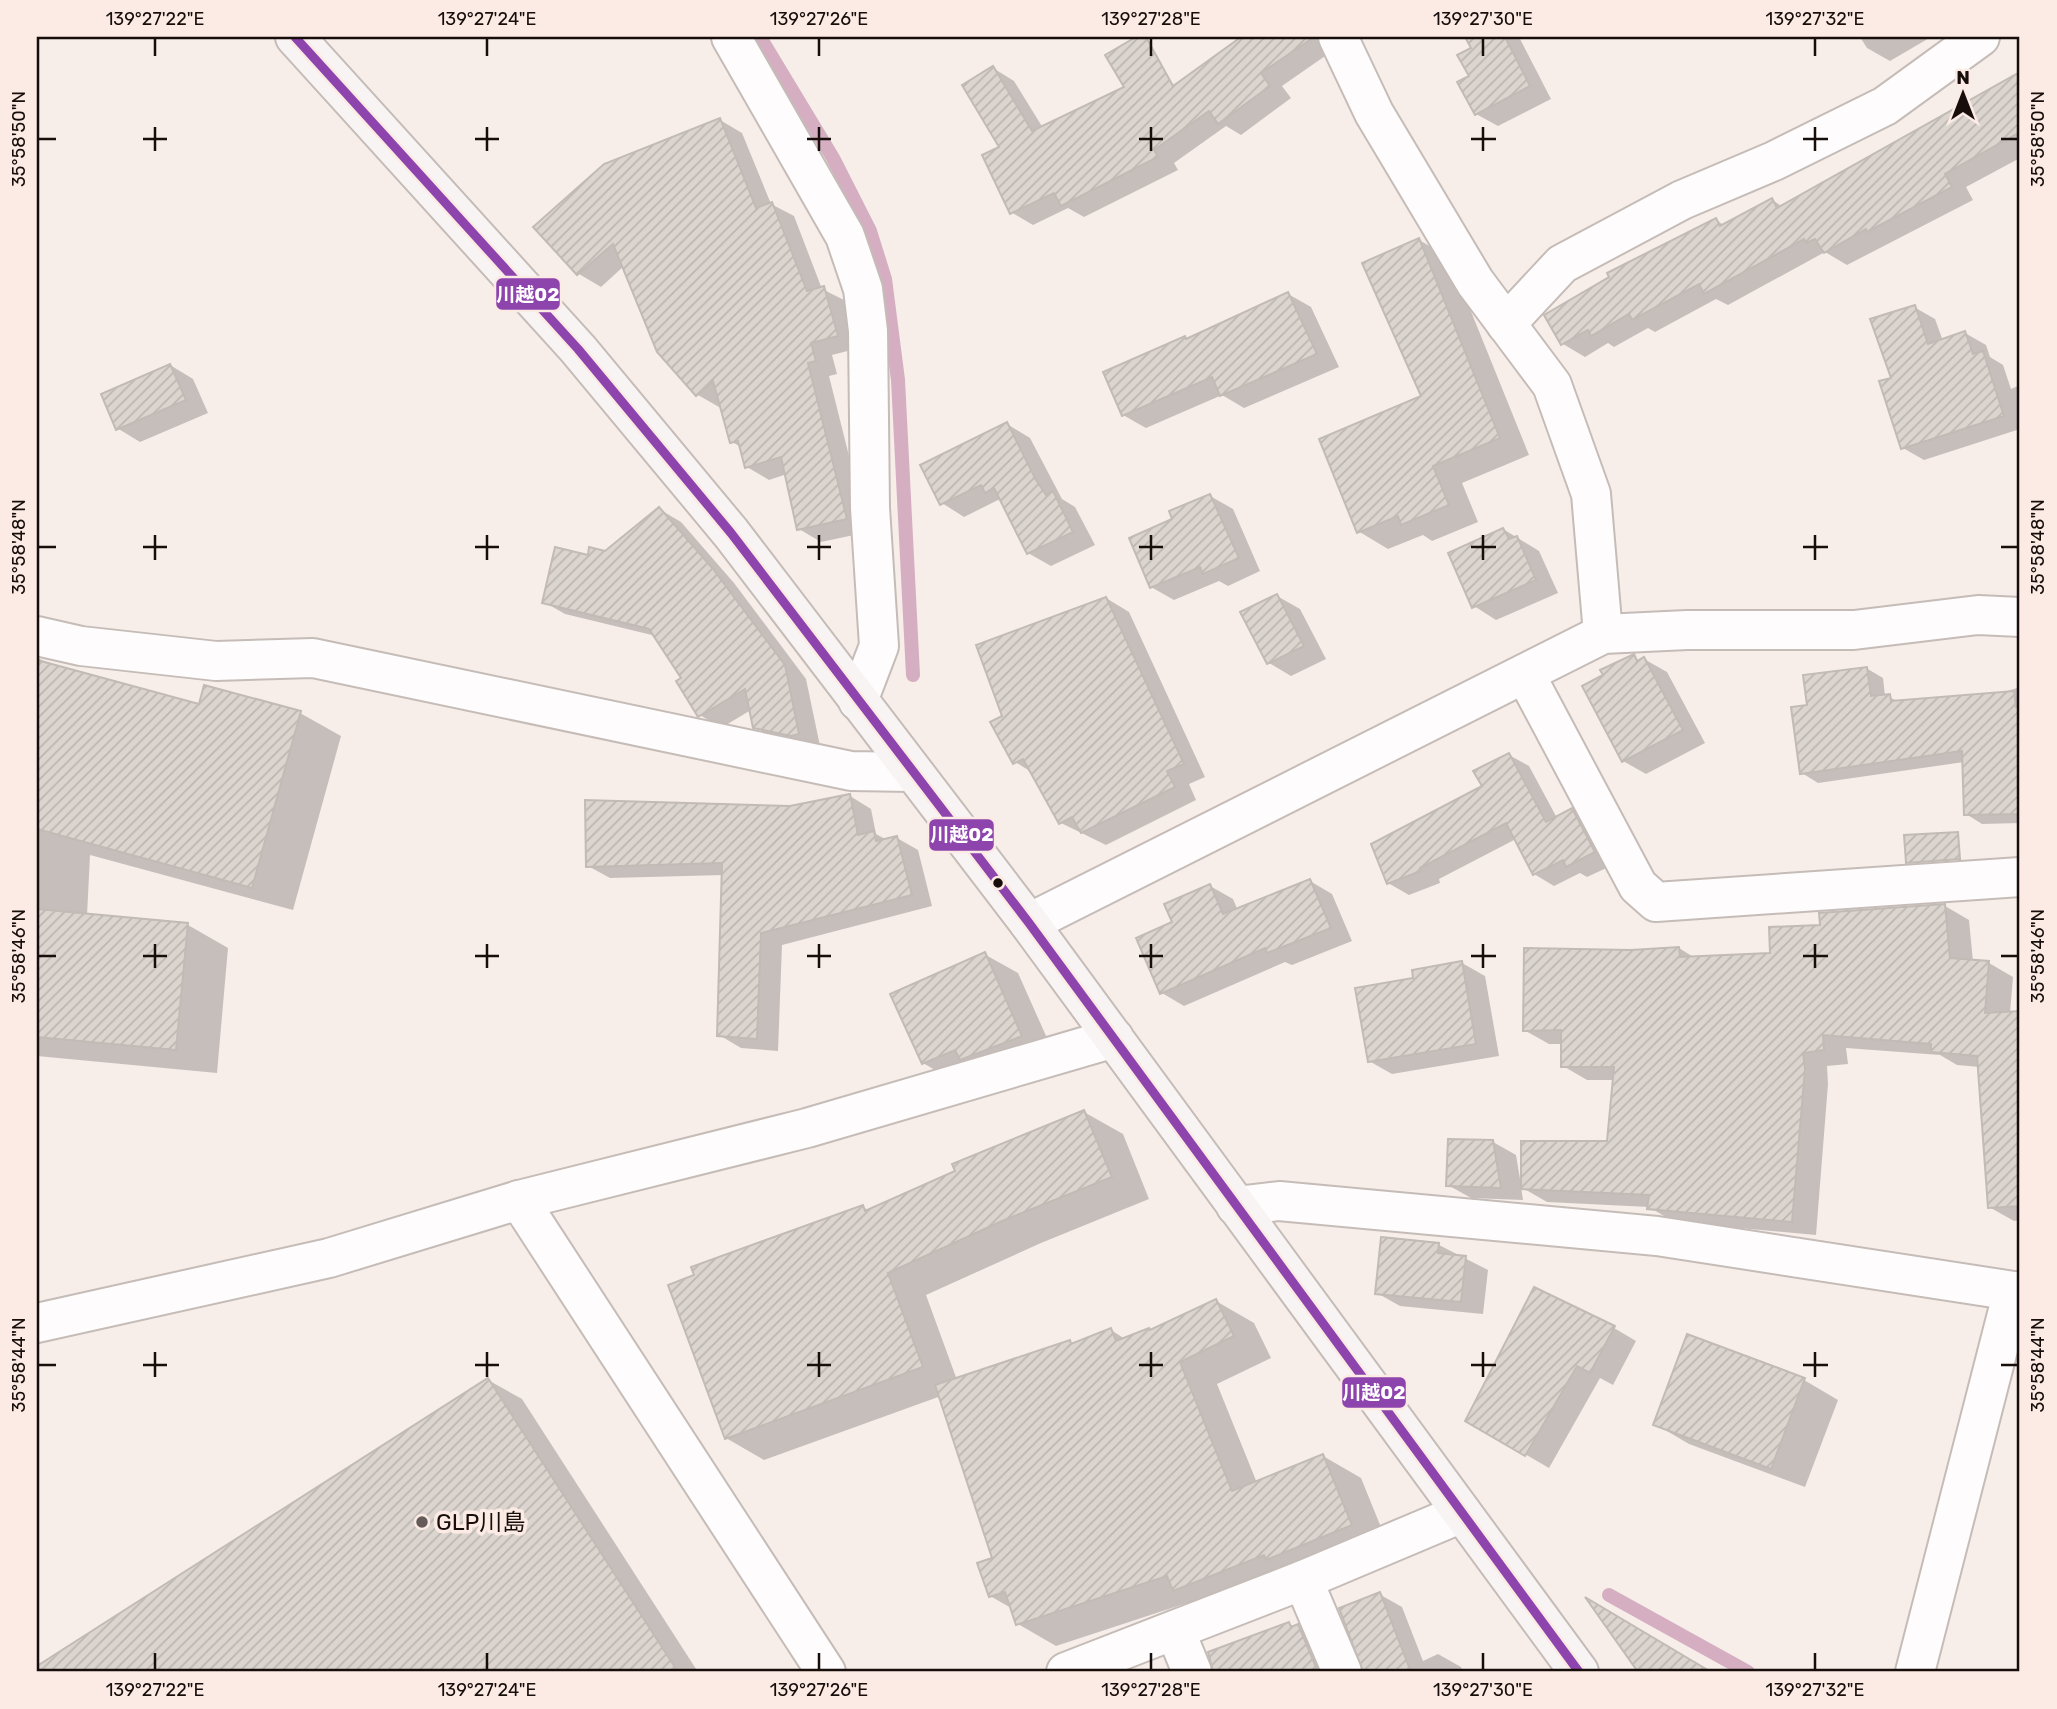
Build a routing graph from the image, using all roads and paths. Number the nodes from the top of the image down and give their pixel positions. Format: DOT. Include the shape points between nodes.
graph roads {
  1 [pos="295,37"];
  2 [pos="731,37"];
  3 [pos="1338,37"];
  4 [pos="1972,39"];
  5 [pos="1506,324"];
  6 [pos="2020,617"];
  7 [pos="1603,634"];
  8 [pos="37,636"];
  9 [pos="1525,674"];
  10 [pos="858,701"];
  11 [pos="912,772"];
  12 [pos="2020,877"];
  13 [pos="1029,923"];
  14 [pos="1114,1038"];
  15 [pos="519,1200"];
  16 [pos="1236,1206"];
  17 [pos="2016,1292"];
  18 [pos="37,1323"];
  19 [pos="1462,1513"];
  20 [pos="1303,1580"];
  21 [pos="1175,1630"];
  22 [pos="826,1672"];
  23 [pos="1066,1672"];
  24 [pos="1192,1672"];
  25 [pos="1342,1672"];
  26 [pos="1579,1672"];
  27 [pos="1915,1672"];
  1 -- 10 [label="street" via="578,349 731,533"];
  2 -- 10 [label="street" via="845,236 863,289 879,646"];
  3 -- 5 [label="street" via="1374,114 1475,282"];
  4 -- 5 [label="street" via="1885,106 1682,200 1562,264"];
  5 -- 7 [label="street" via="1552,385 1591,494"];
  6 -- 7 [label="street" via="1978,615 1854,630"];
  7 -- 9 [label="street"];
  8 -- 11 [label="street" via="81,646 216,661 313,658 851,771"];
  9 -- 12 [label="street" via="1638,886 1656,902"];
  9 -- 13 [label="street"];
  10 -- 11 [label="street"];
  11 -- 13 [label="street"];
  13 -- 14 [label="street"];
  14 -- 15 [label="street" via="807,1128"];
  14 -- 16 [label="street"];
  15 -- 18 [label="street" via="329,1258"];
  15 -- 22 [label="street"];
  16 -- 17 [label="street" via="1279,1201 1657,1237"];
  16 -- 19 [label="street"];
  17 -- 27 [label="street"];
  19 -- 20 [label="street"];
  19 -- 26 [label="street"];
  20 -- 21 [label="street"];
  20 -- 25 [label="street"];
  21 -- 23 [label="street"];
  21 -- 24 [label="street"];
}
